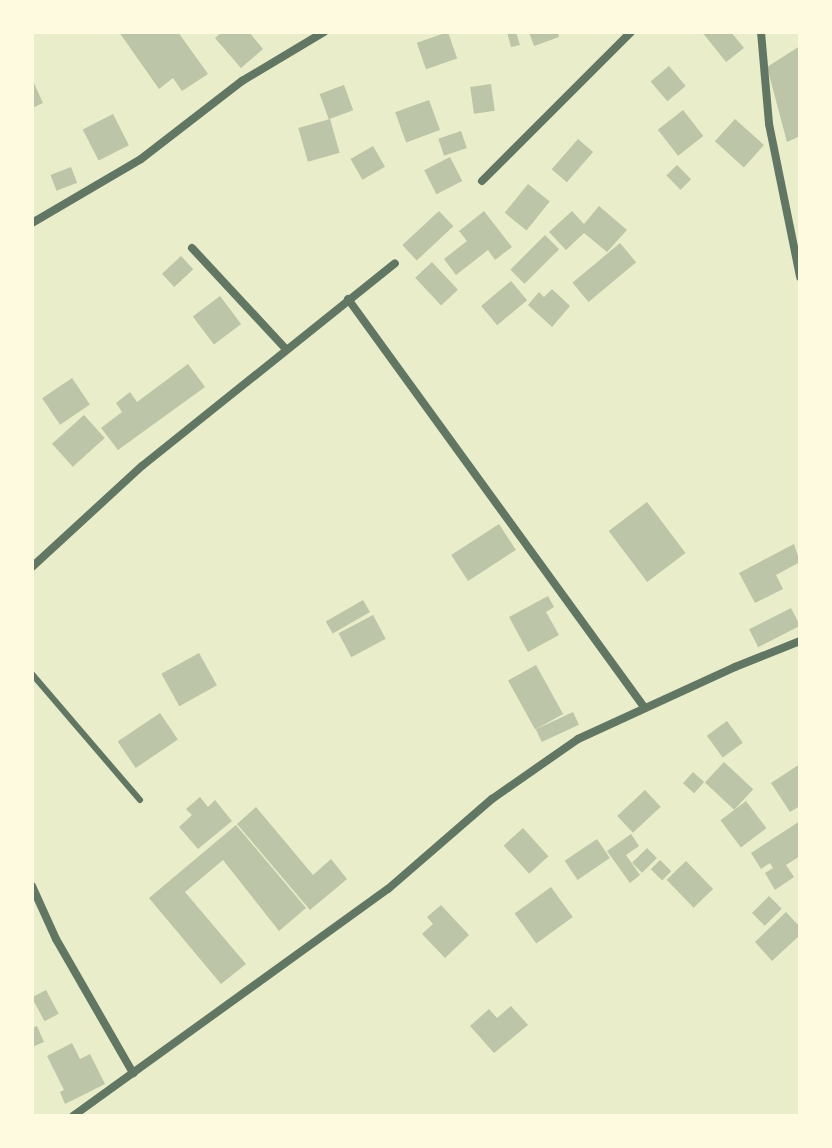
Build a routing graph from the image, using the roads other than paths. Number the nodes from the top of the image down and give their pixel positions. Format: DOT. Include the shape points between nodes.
graph roads {
  1 [pos="324,32"];
  2 [pos="631,32"];
  3 [pos="761,32"];
  4 [pos="482,181"];
  5 [pos="32,223"];
  6 [pos="192,248"];
  7 [pos="395,263"];
  8 [pos="800,277"];
  9 [pos="348,299"];
  10 [pos="285,348"];
  11 [pos="32,567"];
  12 [pos="800,641"];
  13 [pos="32,674"];
  14 [pos="644,707"];
  15 [pos="140,800"];
  16 [pos="32,886"];
  17 [pos="133,1073"];
  18 [pos="73,1116"];
  1 -- 5 [label="street" via="242,81 141,159"];
  2 -- 4 [label="street"];
  3 -- 8 [label="street" via="769,124"];
  6 -- 10 [label="street"];
  7 -- 9 [label="street"];
  9 -- 10 [label="street"];
  9 -- 14 [label="street"];
  10 -- 11 [label="street" via="142,466"];
  12 -- 14 [label="street"];
  13 -- 15 [label="lane"];
  14 -- 17 [label="street" via="578,739 492,799 388,889"];
  16 -- 17 [label="street" via="56,939"];
  17 -- 18 [label="street"];
}
